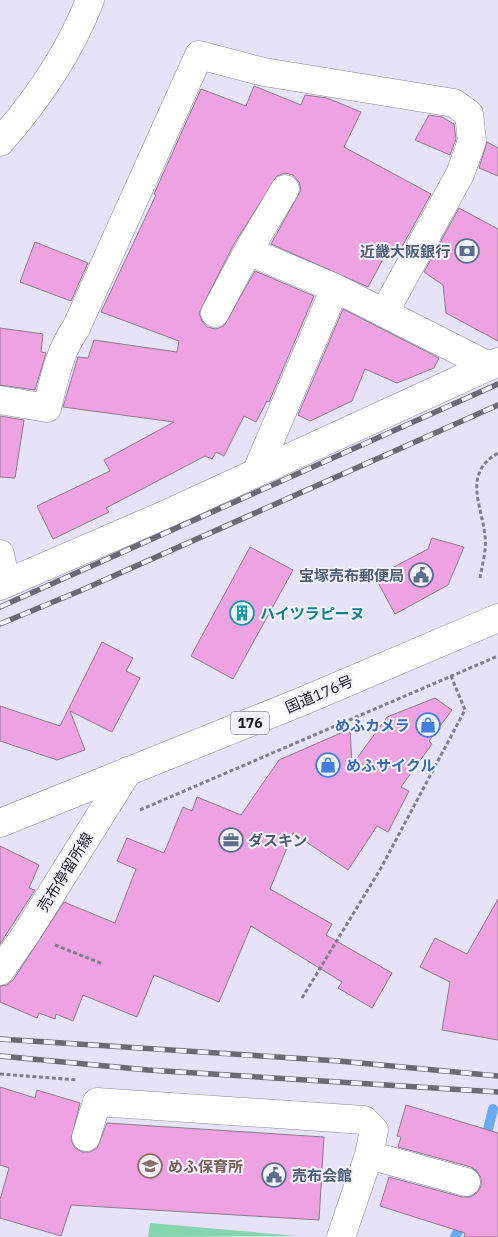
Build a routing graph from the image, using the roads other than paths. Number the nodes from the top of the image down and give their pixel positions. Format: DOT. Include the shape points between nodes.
graph roads {
  1 [pos="90,0"];
  2 [pos="0,142"];
  3 [pos="285,189"];
  4 [pos="248,251"];
  5 [pos="336,288"];
  6 [pos="384,313"];
  7 [pos="215,314"];
  8 [pos="494,364"];
  9 [pos="0,400"];
  10 [pos="256,473"];
  11 [pos="0,554"];
  12 [pos="3,585"];
  13 [pos="498,618"];
  14 [pos="128,771"];
  15 [pos="0,823"];
  16 [pos="0,971"];
  17 [pos="86,1137"];
  18 [pos="369,1155"];
  19 [pos="466,1182"];
  20 [pos="341,1237"];
  1 -- 2 [label="main road" via="57,67"];
  3 -- 4 [label="main road"];
  4 -- 5 [label="main road"];
  4 -- 7 [label="main road"];
  5 -- 6 [label="main road"];
  5 -- 10 [label="main road"];
  6 -- 8 [label="main road"];
  6 -- 9 [label="main road" via="460,174 472,141 469,114 454,103 264,72 199,54 76,328 65,343 47,408"];
  8 -- 10 [label="main road"];
  10 -- 12 [label="main road"];
  11 -- 12 [label="main road"];
  13 -- 14 [label="main road, 国道176号 / 176"];
  14 -- 15 [label="main road, 国道176号 / 176"];
  14 -- 16 [label="main road, 売布停留所線"];
  17 -- 18 [label="main road" via="98,1102 364,1120 374,1130"];
  18 -- 19 [label="main road"];
  18 -- 20 [label="main road"];
}
